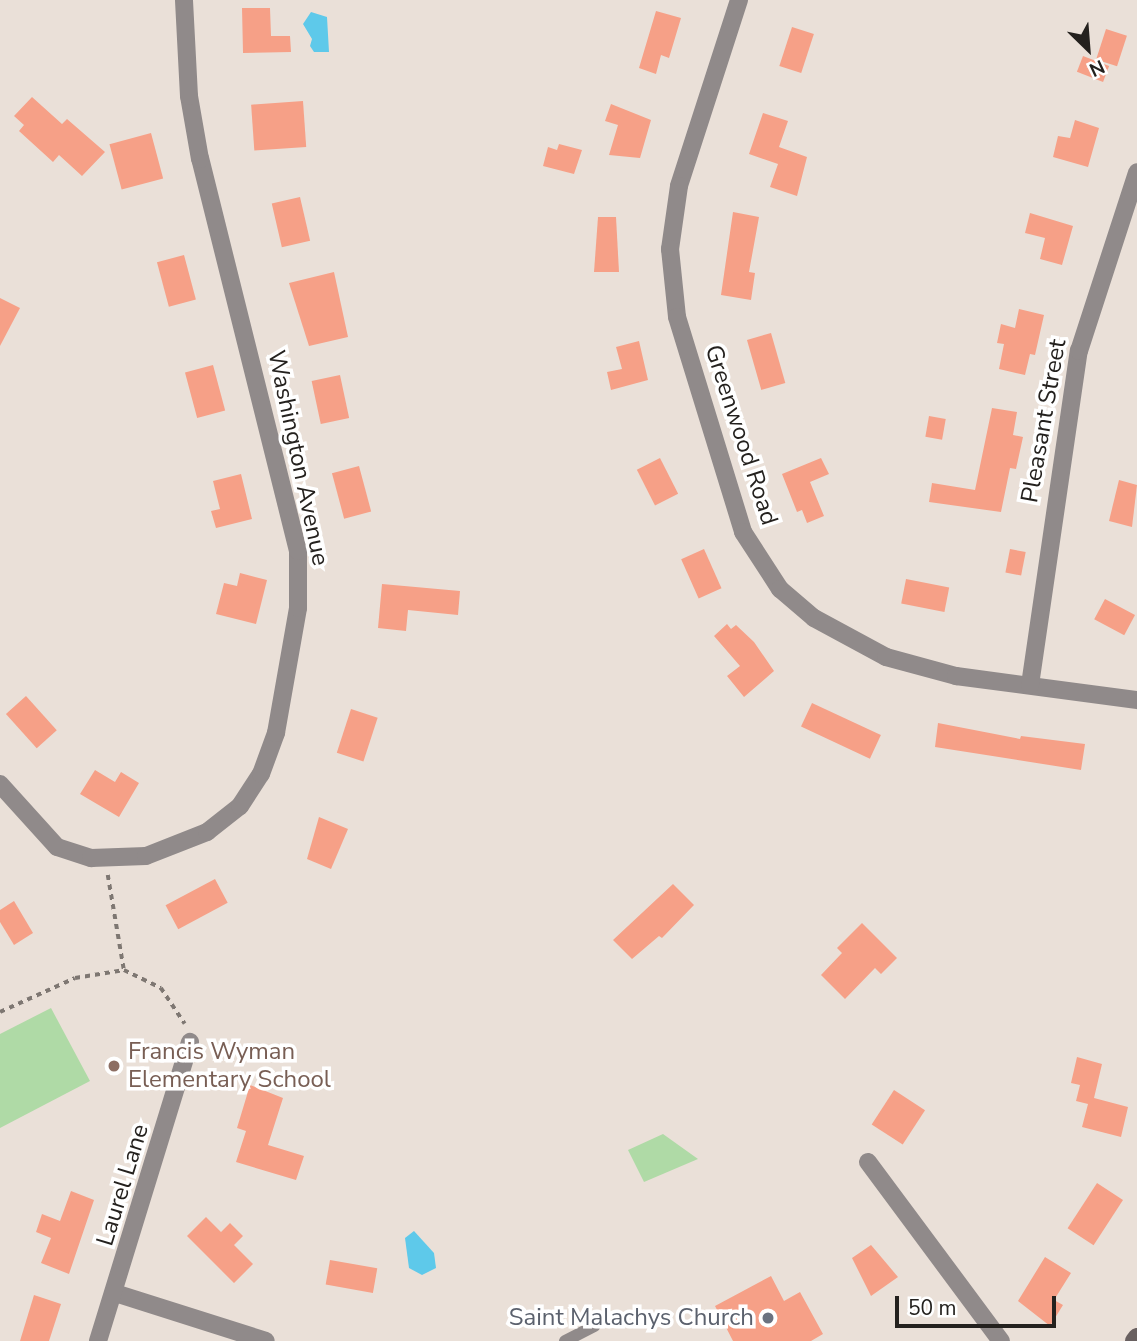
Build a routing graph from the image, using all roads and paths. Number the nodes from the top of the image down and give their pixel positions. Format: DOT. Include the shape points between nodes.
graph roads {
  1 [pos="184,0"];
  2 [pos="739,0"];
  3 [pos="1137,172"];
  4 [pos="1030,685"];
  5 [pos="1137,700"];
  6 [pos="0,784"];
  7 [pos="105,859"];
  8 [pos="124,970"];
  9 [pos="0,1012"];
  10 [pos="190,1042"];
  11 [pos="868,1162"];
  12 [pos="115,1293"];
  13 [pos="594,1326"];
  14 [pos="98,1341"];
  15 [pos="265,1341"];
  16 [pos="565,1341"];
  17 [pos="1001,1341"];
  1 -- 7 [label="street, Washington Avenue" via="195,128 298,551 298,608 276,733 261,774 240,806 177,848"];
  2 -- 4 [label="street, Greenwood Road" via="679,186 670,248 677,317 743,532 780,589 844,638 917,668"];
  3 -- 4 [label="street, Pleasant Street" via="1079,351"];
  4 -- 5 [label="street, Greenwood Road"];
  6 -- 7 [label="street, Washington Avenue" via="57,847"];
  7 -- 8 [label="path"];
  8 -- 9 [label="path" via="75,978"];
  8 -- 10 [label="path" via="149,978 169,996"];
  10 -- 12 [label="street, Laurel Lane"];
  11 -- 17 [label="street"];
  12 -- 14 [label="street, Laurel Lane"];
  12 -- 15 [label="street"];
  13 -- 16 [label="lane"];
}
